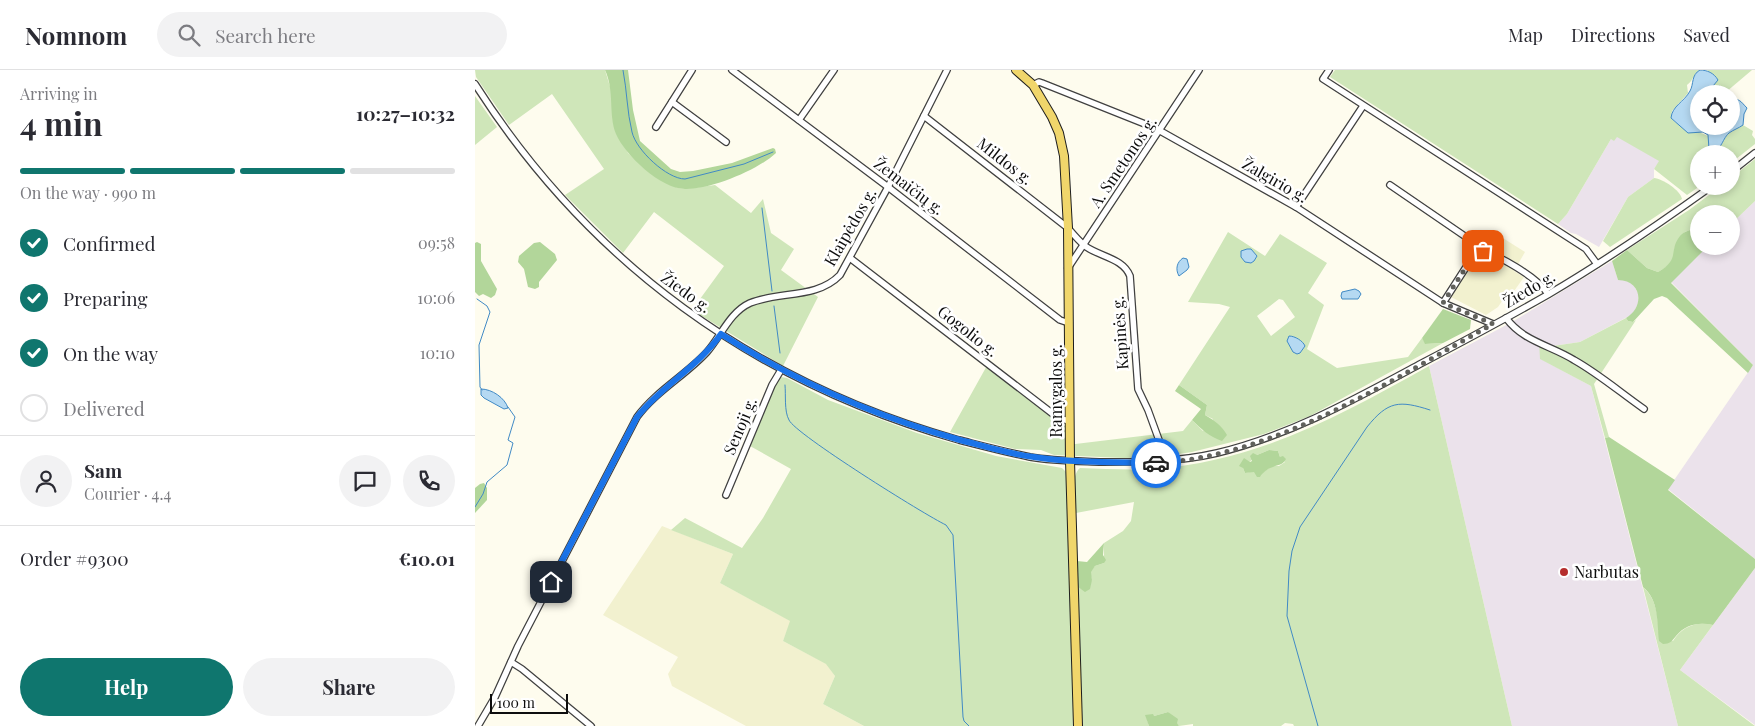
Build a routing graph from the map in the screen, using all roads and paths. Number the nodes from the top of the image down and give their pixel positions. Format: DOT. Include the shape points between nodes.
graph roads {
  1 [pos="692,70"];
  2 [pos="732,70"];
  3 [pos="834,70"];
  4 [pos="947,70"];
  5 [pos="1016,70"];
  6 [pos="1199,70"];
  7 [pos="1329,70"];
  8 [pos="475,84"];
  9 [pos="1033,85"];
  10 [pos="672,102"];
  11 [pos="1363,106"];
  12 [pos="924,116"];
  13 [pos="799,120"];
  14 [pos="656,127"];
  15 [pos="1160,131"];
  16 [pos="726,142"];
  17 [pos="1755,153"];
  18 [pos="1740,165"];
  19 [pos="1390,185"];
  20 [pos="888,187"];
  21 [pos="1699,195"];
  22 [pos="1296,207"];
  23 [pos="1068,228"];
  24 [pos="1084,245"];
  25 [pos="1477,250"];
  26 [pos="850,258"];
  27 [pos="1597,264"];
  28 [pos="1068,268"];
  29 [pos="1548,294"];
  30 [pos="1443,303"];
  31 [pos="1506,318"];
  32 [pos="1069,322"];
  33 [pos="1493,324"];
  34 [pos="721,334"];
  35 [pos="781,370"];
  36 [pos="1644,409"];
  37 [pos="1070,420"];
  38 [pos="1070,461"];
  39 [pos="1167,462"];
  40 [pos="726,495"];
  41 [pos="511,662"];
  42 [pos="478,726"];
  43 [pos="591,726"];
  44 [pos="1078,726"];
  1 -- 10 [label="street"];
  2 -- 13 [label="street, Žemaičių g."];
  3 -- 13 [label="street"];
  4 -- 12 [label="street, Klaipėdos g."];
  5 -- 9 [label="main road, Ramygalos g."];
  6 -- 15 [label="street, A. Smetonos g."];
  7 -- 11 [label="street" via="1323,79"];
  8 -- 34 [label="street, Žiedo g." via="535,167 591,229 656,287"];
  9 -- 15 [label="street, Žalgirio g." via="1042,83"];
  9 -- 23 [label="main road, Ramygalos g." via="1059,134"];
  10 -- 14 [label="street"];
  10 -- 16 [label="street"];
  11 -- 22 [label="street"];
  11 -- 27 [label="street" via="1586,249"];
  12 -- 20 [label="street, Klaipėdos g."];
  12 -- 23 [label="street, Mildos g."];
  13 -- 20 [label="street, Žemaičių g."];
  15 -- 22 [label="street, Žalgirio g."];
  15 -- 24 [label="street, A. Smetonos g."];
  17 -- 18 [label="street"];
  19 -- 25 [label="street" via="1466,237"];
  20 -- 26 [label="street, Klaipėdos g."];
  20 -- 32 [label="street, Žemaičių g." via="1060,320"];
  21 -- 27 [label="street, Žiedo g."];
  22 -- 30 [label="street, Žalgirio g."];
  23 -- 24 [label="street, Kapinės g."];
  23 -- 28 [label="main road, Ramygalos g."];
  24 -- 28 [label="street, A. Smetonos g."];
  24 -- 39 [label="street, Kapinės g." via="1127,268 1138,389"];
  25 -- 29 [label="street" via="1506,262 1543,286"];
  25 -- 30 [label="street"];
  26 -- 34 [label="street, Klaipėdos g." via="840,275 826,286 755,301 734,316"];
  26 -- 37 [label="street, Gogolio g." via="1053,414"];
  27 -- 29 [label="street, Žiedo g."];
  28 -- 32 [label="main road, Ramygalos g."];
  29 -- 31 [label="street, Žiedo g."];
  30 -- 33 [label="street, Žalgirio g."];
  31 -- 33 [label="street, Žiedo g."];
  31 -- 36 [label="street" via="1517,331 1575,360"];
  32 -- 37 [label="main road, Ramygalos g."];
  33 -- 39 [label="street, Žiedo g." via="1309,422 1259,442"];
  34 -- 35 [label="street, Žiedo g."];
  34 -- 41 [label="street, Klaipėdos g." via="707,352 637,417"];
  35 -- 38 [label="street, Žiedo g." via="829,394 938,433 1032,457"];
  35 -- 40 [label="street, Senoji g."];
  37 -- 38 [label="main road, Ramygalos g."];
  38 -- 39 [label="street, Žiedo g."];
  38 -- 44 [label="main road, Ramygalos g."];
  41 -- 42 [label="street, Klaipėdos g."];
  41 -- 43 [label="street"];
}
